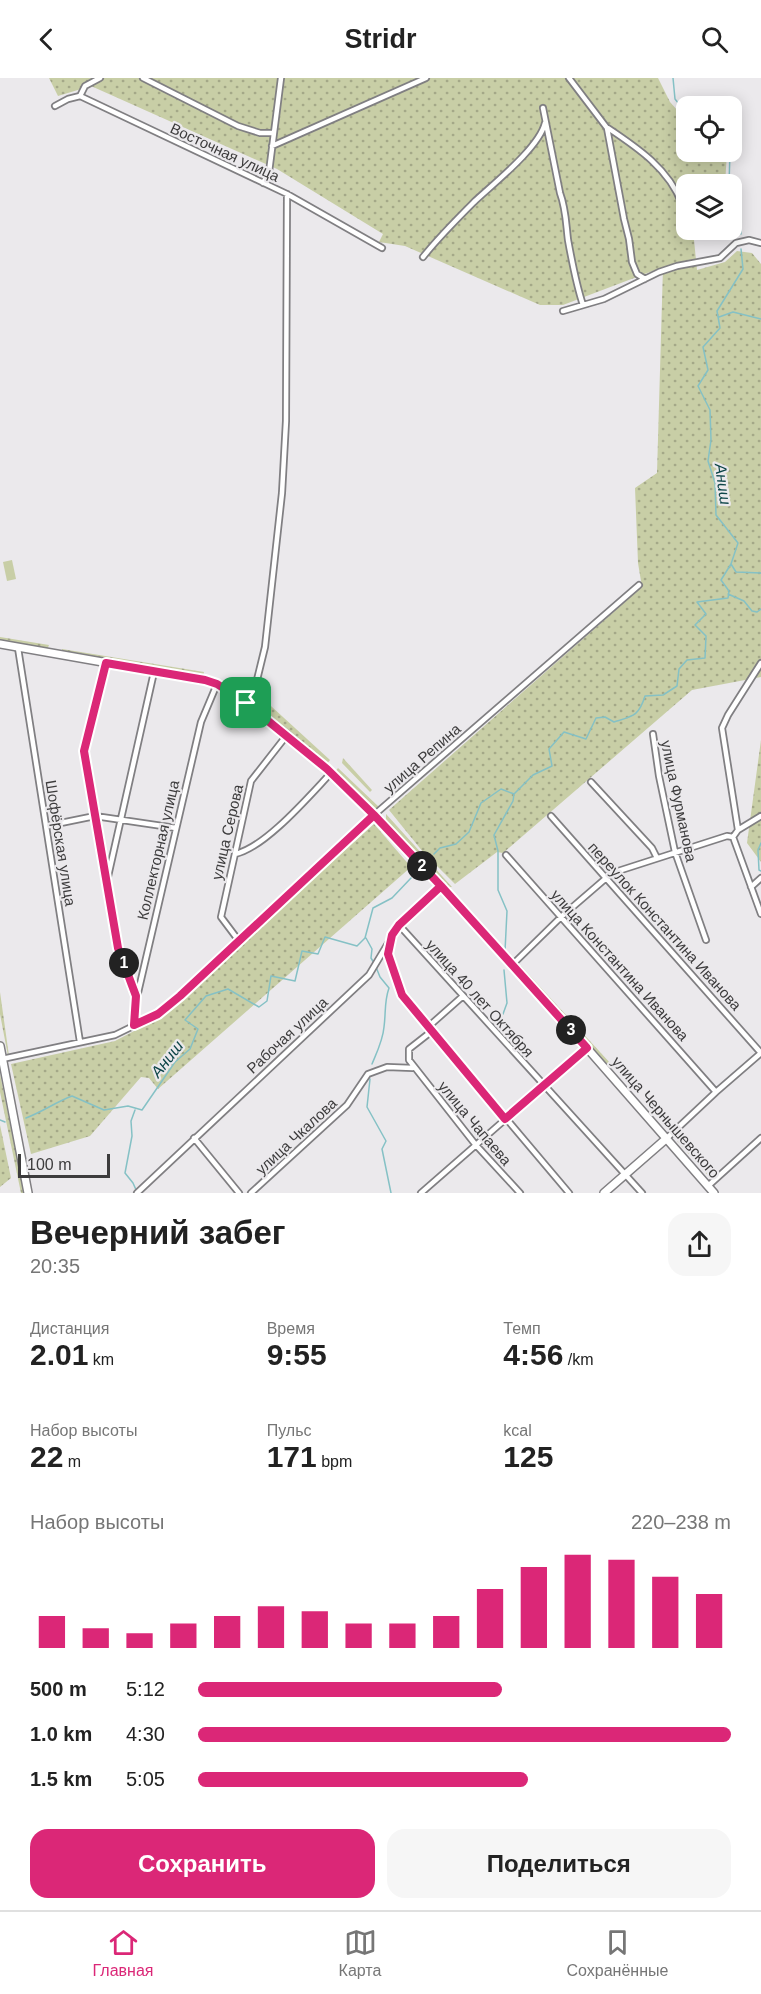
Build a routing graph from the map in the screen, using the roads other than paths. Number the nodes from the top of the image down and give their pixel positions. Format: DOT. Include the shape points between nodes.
graph roads {
  1 [pos="100,78"];
  2 [pos="143,78"];
  3 [pos="281,78"];
  4 [pos="426,78"];
  5 [pos="569,78"];
  6 [pos="80,96"];
  7 [pos="55,106"];
  8 [pos="543,108"];
  9 [pos="546,120"];
  10 [pos="607,127"];
  11 [pos="274,133"];
  12 [pos="273,146"];
  13 [pos="263,183"];
  14 [pos="676,190"];
  15 [pos="287,194"];
  16 [pos="761,243"];
  17 [pos="382,248"];
  18 [pos="423,257"];
  19 [pos="645,279"];
  20 [pos="584,305"];
  21 [pos="563,310"];
  22 [pos="639,585"];
  23 [pos="0,645"];
  24 [pos="18,648"];
  25 [pos="106,663"];
  26 [pos="761,663"];
  27 [pos="154,672"];
  28 [pos="754,673"];
  29 [pos="761,673"];
  30 [pos="217,684"];
  31 [pos="246,703"];
  32 [pos="653,734"];
  33 [pos="287,735"];
  34 [pos="332,773"];
  35 [pos="591,782"];
  36 [pos="374,815"];
  37 [pos="95,816"];
  38 [pos="551,816"];
  39 [pos="761,816"];
  40 [pos="120,819"];
  41 [pos="46,826"];
  42 [pos="176,828"];
  43 [pos="738,830"];
  44 [pos="733,837"];
  45 [pos="675,852"];
  46 [pos="235,854"];
  47 [pos="506,855"];
  48 [pos="657,858"];
  49 [pos="606,878"];
  50 [pos="761,878"];
  51 [pos="106,884"];
  52 [pos="441,886"];
  53 [pos="751,886"];
  54 [pos="761,914"];
  55 [pos="561,917"];
  56 [pos="399,925"];
  57 [pos="392,935"];
  58 [pos="706,940"];
  59 [pos="239,941"];
  60 [pos="512,965"];
  61 [pos="136,996"];
  62 [pos="463,996"];
  63 [pos="134,1025"];
  64 [pos="430,1029"];
  65 [pos="80,1042"];
  66 [pos="0,1046"];
  67 [pos="587,1048"];
  68 [pos="761,1053"];
  69 [pos="2,1059"];
  70 [pos="413,1068"];
  71 [pos="543,1086"];
  72 [pos="716,1092"];
  73 [pos="505,1119"];
  74 [pos="194,1138"];
  75 [pos="667,1138"];
  76 [pos="761,1138"];
  77 [pos="475,1144"];
  78 [pos="625,1175"];
  79 [pos="708,1185"];
  80 [pos="28,1193"];
  81 [pos="137,1193"];
  82 [pos="239,1193"];
  83 [pos="252,1193"];
  84 [pos="421,1193"];
  85 [pos="519,1193"];
  86 [pos="569,1193"];
  87 [pos="604,1193"];
  88 [pos="642,1193"];
  89 [pos="714,1193"];
  1 -- 6 [label="street" via="85,86"];
  2 -- 11 [label="street" via="248,130"];
  3 -- 11 [label="street"];
  4 -- 12 [label="street"];
  5 -- 10 [label="street"];
  6 -- 7 [label="street"];
  6 -- 13 [label="street, Восточная улица"];
  8 -- 9 [label="street"];
  9 -- 18 [label="street" via="538,138 508,172"];
  9 -- 20 [label="street" via="577,287"];
  10 -- 14 [label="street" via="654,162"];
  10 -- 19 [label="street" via="632,262 637,274"];
  11 -- 12 [label="street"];
  12 -- 13 [label="street"];
  13 -- 15 [label="street, Восточная улица"];
  15 -- 17 [label="street, Восточная улица"];
  15 -- 31 [label="street" via="282,493 265,646 255,688"];
  16 -- 19 [label="street" via="736,243 720,258 677,266"];
  19 -- 20 [label="street"];
  20 -- 21 [label="street"];
  22 -- 36 [label="street, улица Репина"];
  23 -- 24 [label="street, улица Чернышевского"];
  24 -- 25 [label="street, улица Чернышевского"];
  24 -- 41 [label="street, Шофёрская улица"];
  25 -- 27 [label="street, улица Чернышевского"];
  25 -- 37 [label="street" via="84,751"];
  26 -- 28 [label="street"];
  27 -- 30 [label="street, улица Чернышевского"];
  27 -- 40 [label="street"];
  28 -- 29 [label="street"];
  28 -- 43 [label="street" via="722,728"];
  30 -- 31 [label="street, улица Чернышевского"];
  30 -- 42 [label="street, Коллекторная улица" via="201,722"];
  31 -- 33 [label="street, улица Чернышевского"];
  32 -- 45 [label="street, улица Фурманова"];
  33 -- 34 [label="street, улица Чернышевского"];
  33 -- 46 [label="street, улица Серова" via="251,781"];
  34 -- 36 [label="street, улица Чернышевского"];
  34 -- 46 [label="street" via="281,824 251,849"];
  35 -- 48 [label="street"];
  36 -- 52 [label="street, улица Чернышевского"];
  36 -- 59 [label="street, улица Репина"];
  37 -- 40 [label="street"];
  37 -- 41 [label="street"];
  37 -- 51 [label="street"];
  38 -- 49 [label="street, переулок Константина Иванова"];
  39 -- 43 [label="street"];
  40 -- 42 [label="street"];
  40 -- 51 [label="street"];
  41 -- 65 [label="street, Шофёрская улица"];
  42 -- 61 [label="street, Коллекторная улица"];
  43 -- 44 [label="street"];
  44 -- 45 [label="street"];
  44 -- 53 [label="street"];
  45 -- 48 [label="street"];
  45 -- 58 [label="street, улица Фурманова"];
  46 -- 59 [label="street, улица Серова" via="221,917"];
  47 -- 55 [label="street, улица Константина Иванова"];
  48 -- 49 [label="street"];
  49 -- 55 [label="street"];
  49 -- 68 [label="street, переулок Константина Иванова"];
  50 -- 53 [label="street"];
  51 -- 61 [label="street" via="118,948"];
  52 -- 56 [label="street, Рабочая улица"];
  52 -- 60 [label="street, улица Чернышевского"];
  53 -- 54 [label="street"];
  55 -- 60 [label="street"];
  55 -- 72 [label="street, улица Константина Иванова"];
  56 -- 57 [label="street, Рабочая улица"];
  56 -- 62 [label="street, улица 40 лет Октября"];
  57 -- 64 [label="street" via="388,954 397,984"];
  57 -- 74 [label="street, Рабочая улица" via="369,975"];
  59 -- 63 [label="street, улица Репина" via="158,1014"];
  60 -- 67 [label="street, улица Чернышевского"];
  61 -- 63 [label="street, Коллекторная улица"];
  62 -- 64 [label="street"];
  62 -- 71 [label="street, улица 40 лет Октября"];
  63 -- 65 [label="street, улица Репина" via="114,1035"];
  64 -- 70 [label="street" via="409,1049"];
  64 -- 73 [label="street"];
  65 -- 69 [label="street, улица Репина"];
  66 -- 69 [label="street"];
  67 -- 71 [label="street"];
  67 -- 75 [label="street, улица Чернышевского"];
  68 -- 72 [label="street"];
  69 -- 80 [label="street"];
  70 -- 77 [label="street, улица Чапаева"];
  70 -- 83 [label="street, улица Чкалова" via="387,1067 368,1074 347,1105"];
  71 -- 73 [label="street"];
  71 -- 78 [label="street, улица 40 лет Октября"];
  72 -- 75 [label="street"];
  73 -- 77 [label="street"];
  73 -- 86 [label="street"];
  74 -- 81 [label="street, Рабочая улица"];
  74 -- 82 [label="street"];
  75 -- 78 [label="street"];
  75 -- 79 [label="street, улица Чернышевского"];
  76 -- 79 [label="street"];
  77 -- 84 [label="street"];
  77 -- 85 [label="street, улица Чапаева"];
  78 -- 87 [label="street"];
  78 -- 88 [label="street, улица 40 лет Октября"];
  79 -- 89 [label="street, улица Чернышевского"];
}
